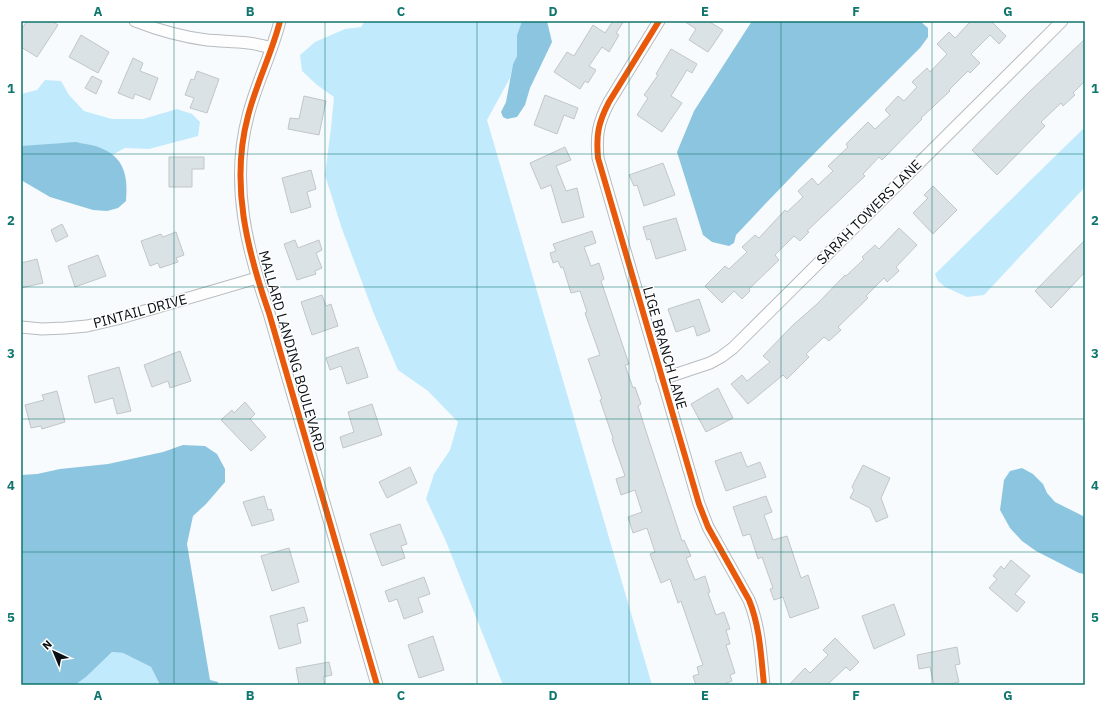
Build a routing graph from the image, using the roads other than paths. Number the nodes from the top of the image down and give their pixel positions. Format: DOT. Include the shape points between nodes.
graph roads {
  1 [pos="135,21"];
  2 [pos="280,21"];
  3 [pos="659,21"];
  4 [pos="1062,21"];
  5 [pos="272,48"];
  6 [pos="257,278"];
  7 [pos="21,327"];
  8 [pos="662,378"];
  9 [pos="378,685"];
  10 [pos="764,685"];
  1 -- 5 [label="street" via="185,36 261,44"];
  2 -- 5 [label="street, MALLARD LANDING BOULEVARD"];
  3 -- 8 [label="street, LIGE BRANCH LANE" via="609,102 596,140 601,171"];
  4 -- 8 [label="street, SARAH TOWERS LANE" via="733,348 710,363"];
  5 -- 6 [label="street, MALLARD LANDING BOULEVARD" via="247,118 240,174 243,218"];
  6 -- 7 [label="street, PINTAIL DRIVE" via="88,326"];
  6 -- 9 [label="street, MALLARD LANDING BOULEVARD"];
  8 -- 10 [label="street, LIGE BRANCH LANE" via="708,527 753,610 758,630"];
}
